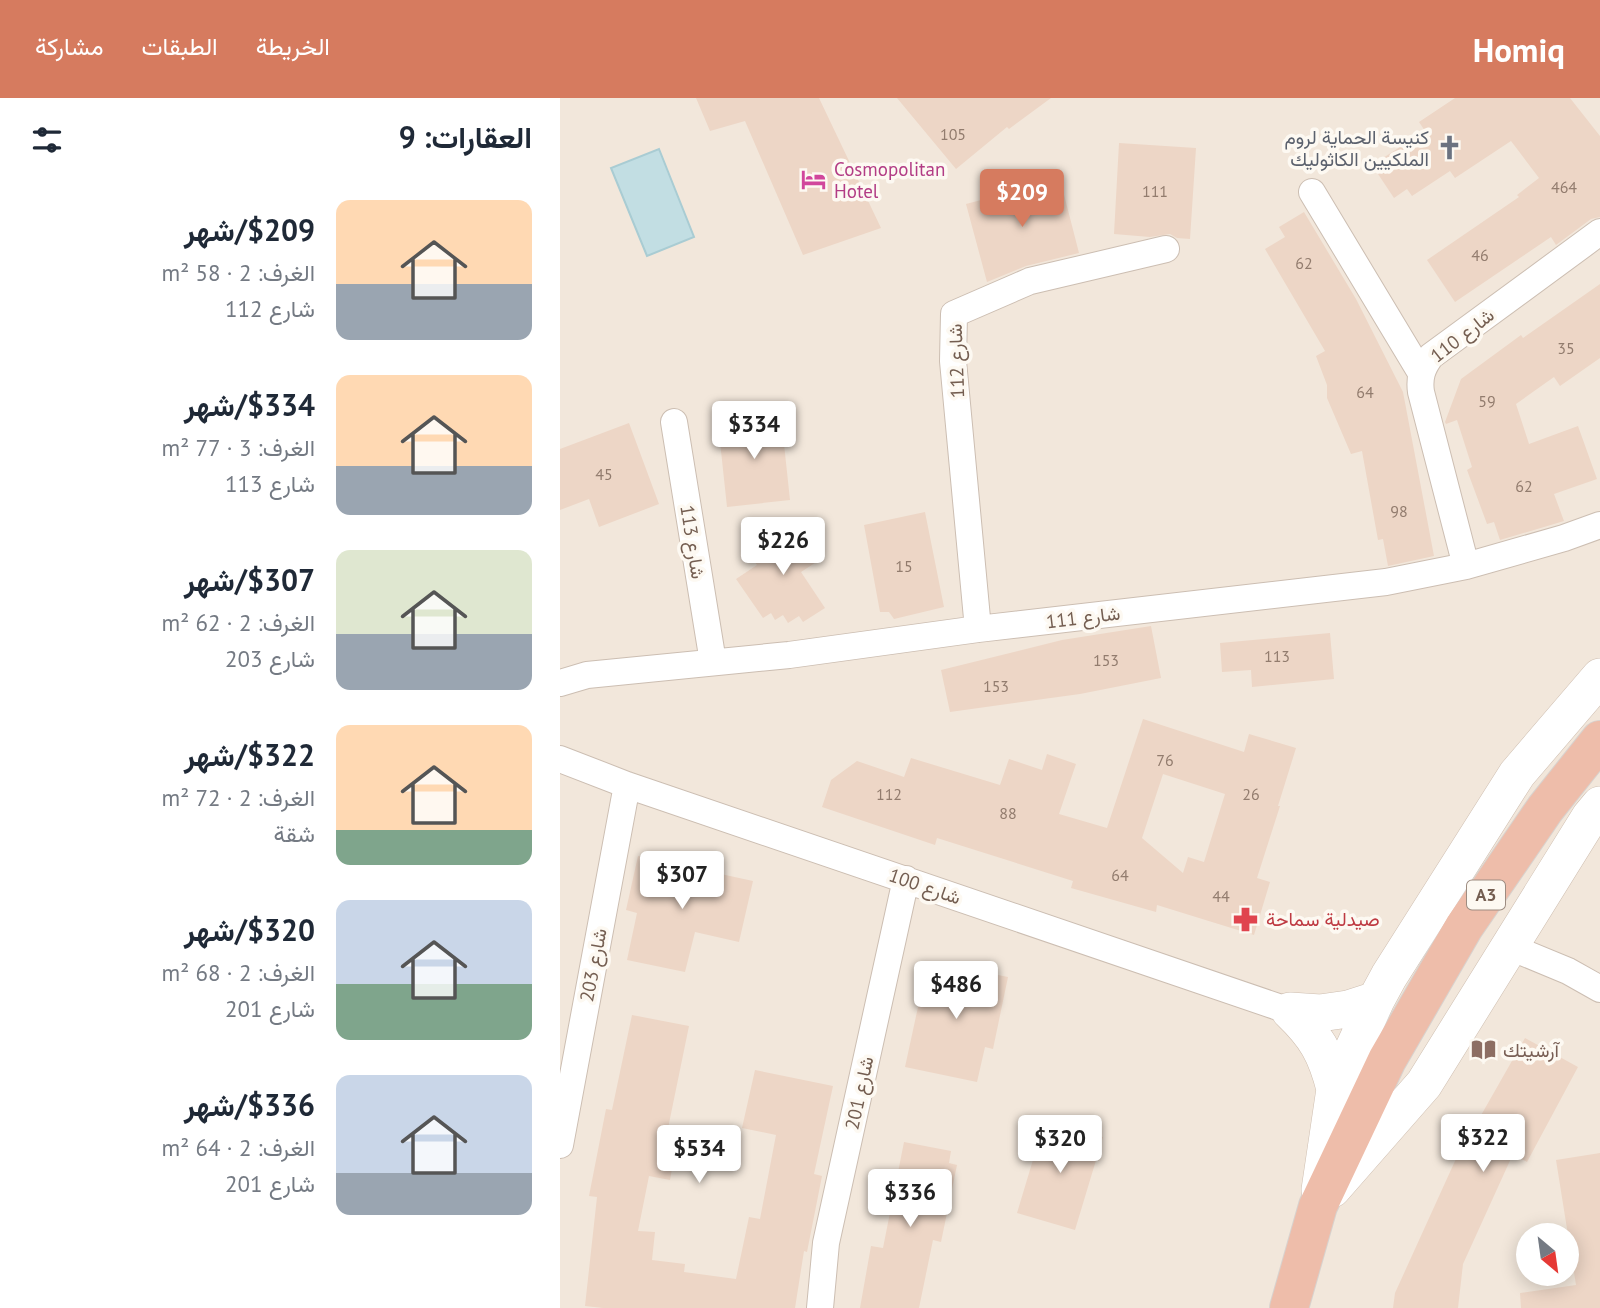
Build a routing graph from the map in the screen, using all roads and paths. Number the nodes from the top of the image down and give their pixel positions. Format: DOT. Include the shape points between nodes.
graph roads {
  1 [pos="1312,192"];
  2 [pos="1600,232"];
  3 [pos="1166,249"];
  4 [pos="1421,373"];
  5 [pos="674,422"];
  6 [pos="1600,525"];
  7 [pos="1466,566"];
  8 [pos="978,629"];
  9 [pos="713,662"];
  10 [pos="1600,677"];
  11 [pos="560,683"];
  12 [pos="1600,740"];
  13 [pos="560,759"];
  14 [pos="627,785"];
  15 [pos="1600,805"];
  16 [pos="906,879"];
  17 [pos="1510,947"];
  18 [pos="1600,989"];
  19 [pos="1376,1000"];
  20 [pos="1290,1011"];
  21 [pos="1335,1089"];
  22 [pos="560,1145"];
  23 [pos="1318,1206"];
  24 [pos="820,1308"];
  25 [pos="1289,1308"];
  1 -- 4 [label="street"];
  2 -- 4 [label="street, شارع 110" via="1431,356"];
  3 -- 8 [label="street, شارع 112" via="1030,281 954,314 953,361"];
  4 -- 7 [label="street, شارع 110" via="1421,392"];
  5 -- 9 [label="street, شارع 113"];
  6 -- 7 [label="street, شارع 111"];
  7 -- 8 [label="street, شارع 111" via="1385,582"];
  8 -- 9 [label="street, شارع 111"];
  9 -- 11 [label="street, شارع 111" via="587,675"];
  10 -- 19 [label="street" via="1517,774"];
  12 -- 23 [label="highway, A3" via="1545,809 1464,927 1387,1060"];
  13 -- 14 [label="street, شارع 100"];
  14 -- 16 [label="street, شارع 100"];
  14 -- 22 [label="street, شارع 203"];
  15 -- 17 [label="street"];
  16 -- 20 [label="street, شارع 100"];
  16 -- 24 [label="street, شارع 201" via="826,1243"];
  17 -- 18 [label="street"];
  17 -- 23 [label="street" via="1424,1084"];
  19 -- 20 [label="street" via="1320,1013"];
  19 -- 21 [label="street"];
  20 -- 21 [label="street" via="1320,1046"];
  21 -- 23 [label="street"];
  23 -- 25 [label="highway, A3"];
}
